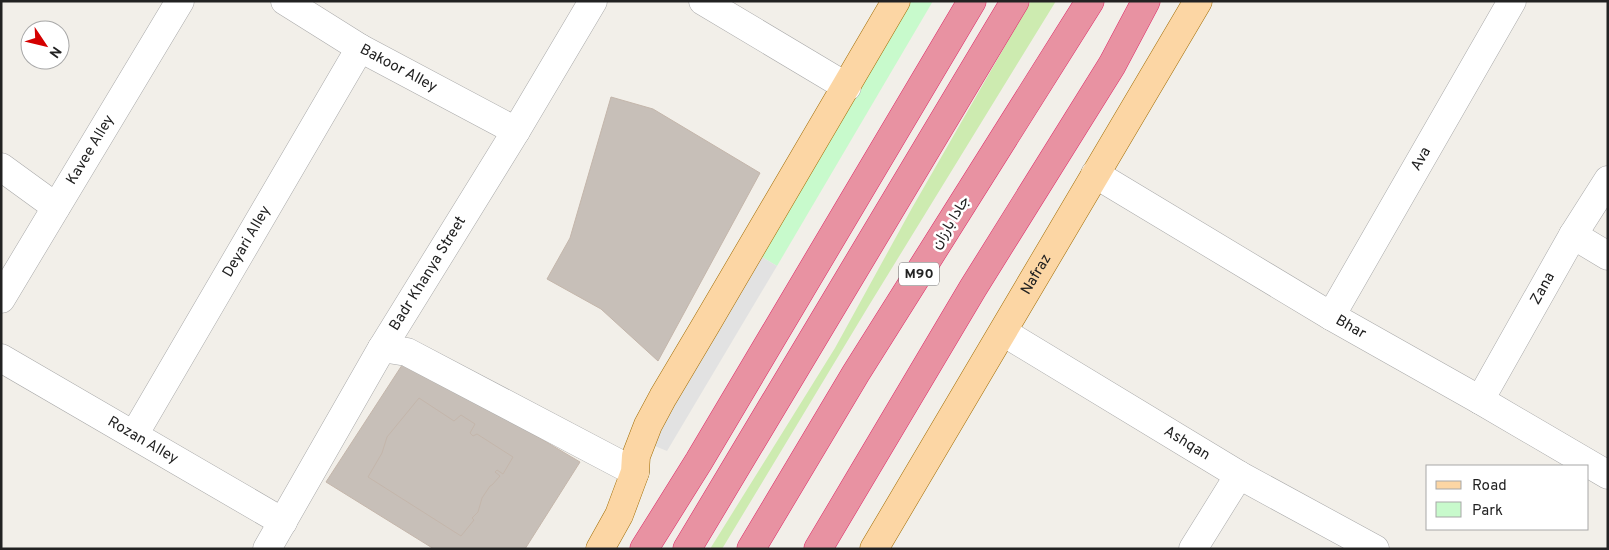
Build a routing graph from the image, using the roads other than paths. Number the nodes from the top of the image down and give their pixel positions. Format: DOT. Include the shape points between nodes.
graph roads {
  1 [pos="180,1"];
  2 [pos="285,1"];
  3 [pos="593,1"];
  4 [pos="703,1"];
  5 [pos="896,1"];
  6 [pos="972,1"];
  7 [pos="1015,1"];
  8 [pos="1090,1"];
  9 [pos="1146,1"];
  10 [pos="1198,1"];
  11 [pos="1512,1"];
  12 [pos="360,48"];
  13 [pos="847,86"];
  14 [pos="516,131"];
  15 [pos="1,167"];
  16 [pos="1095,174"];
  17 [pos="1608,180"];
  18 [pos="56,207"];
  19 [pos="1573,235"];
  20 [pos="1608,256"];
  21 [pos="1,299"];
  22 [pos="1331,316"];
  23 [pos="1003,332"];
  24 [pos="382,348"];
  25 [pos="1,358"];
  26 [pos="1480,400"];
  27 [pos="134,436"];
  28 [pos="636,472"];
  29 [pos="1239,475"];
  30 [pos="1608,475"];
  31 [pos="283,522"];
  32 [pos="267,549"];
  33 [pos="600,549"];
  34 [pos="644,549"];
  35 [pos="687,549"];
  36 [pos="751,549"];
  37 [pos="818,549"];
  38 [pos="874,549"];
  39 [pos="1193,549"];
  40 [pos="1375,549"];
  1 -- 18 [label="street, Kavee Alley"];
  2 -- 12 [label="street, Bakoor Alley"];
  3 -- 14 [label="street, Badr Khanya Street"];
  4 -- 13 [label="street"];
  5 -- 13 [label="main road"];
  6 -- 34 [label="highway"];
  7 -- 35 [label="highway"];
  8 -- 36 [label="highway, جادا بارزان / M90"];
  9 -- 37 [label="highway" via="1112,65"];
  10 -- 16 [label="main road, Nafraz"];
  11 -- 22 [label="street, Ava"];
  12 -- 14 [label="street, Bakoor Alley"];
  12 -- 27 [label="street, Deyari Alley"];
  13 -- 28 [label="main road" via="663,397 636,456"];
  14 -- 24 [label="street, Badr Khanya Street"];
  15 -- 18 [label="street"];
  16 -- 22 [label="street, Bhar"];
  16 -- 23 [label="main road, Nafraz"];
  17 -- 19 [label="street, Zana"];
  18 -- 21 [label="street, Kavee Alley"];
  19 -- 20 [label="street"];
  19 -- 26 [label="street, Zana"];
  22 -- 26 [label="street, Bhar"];
  23 -- 29 [label="street, Ashqan"];
  23 -- 38 [label="main road, Nafraz"];
  24 -- 28 [label="street" via="407,352"];
  24 -- 31 [label="street, Badr Khanya Street"];
  25 -- 27 [label="street, Rozan Alley"];
  26 -- 30 [label="street, Bhar"];
  27 -- 31 [label="street, Rozan Alley"];
  28 -- 33 [label="main road" via="619,515"];
  29 -- 39 [label="street"];
  29 -- 40 [label="street, Ashqan"];
  31 -- 32 [label="street, Badr Khanya Street"];
}
